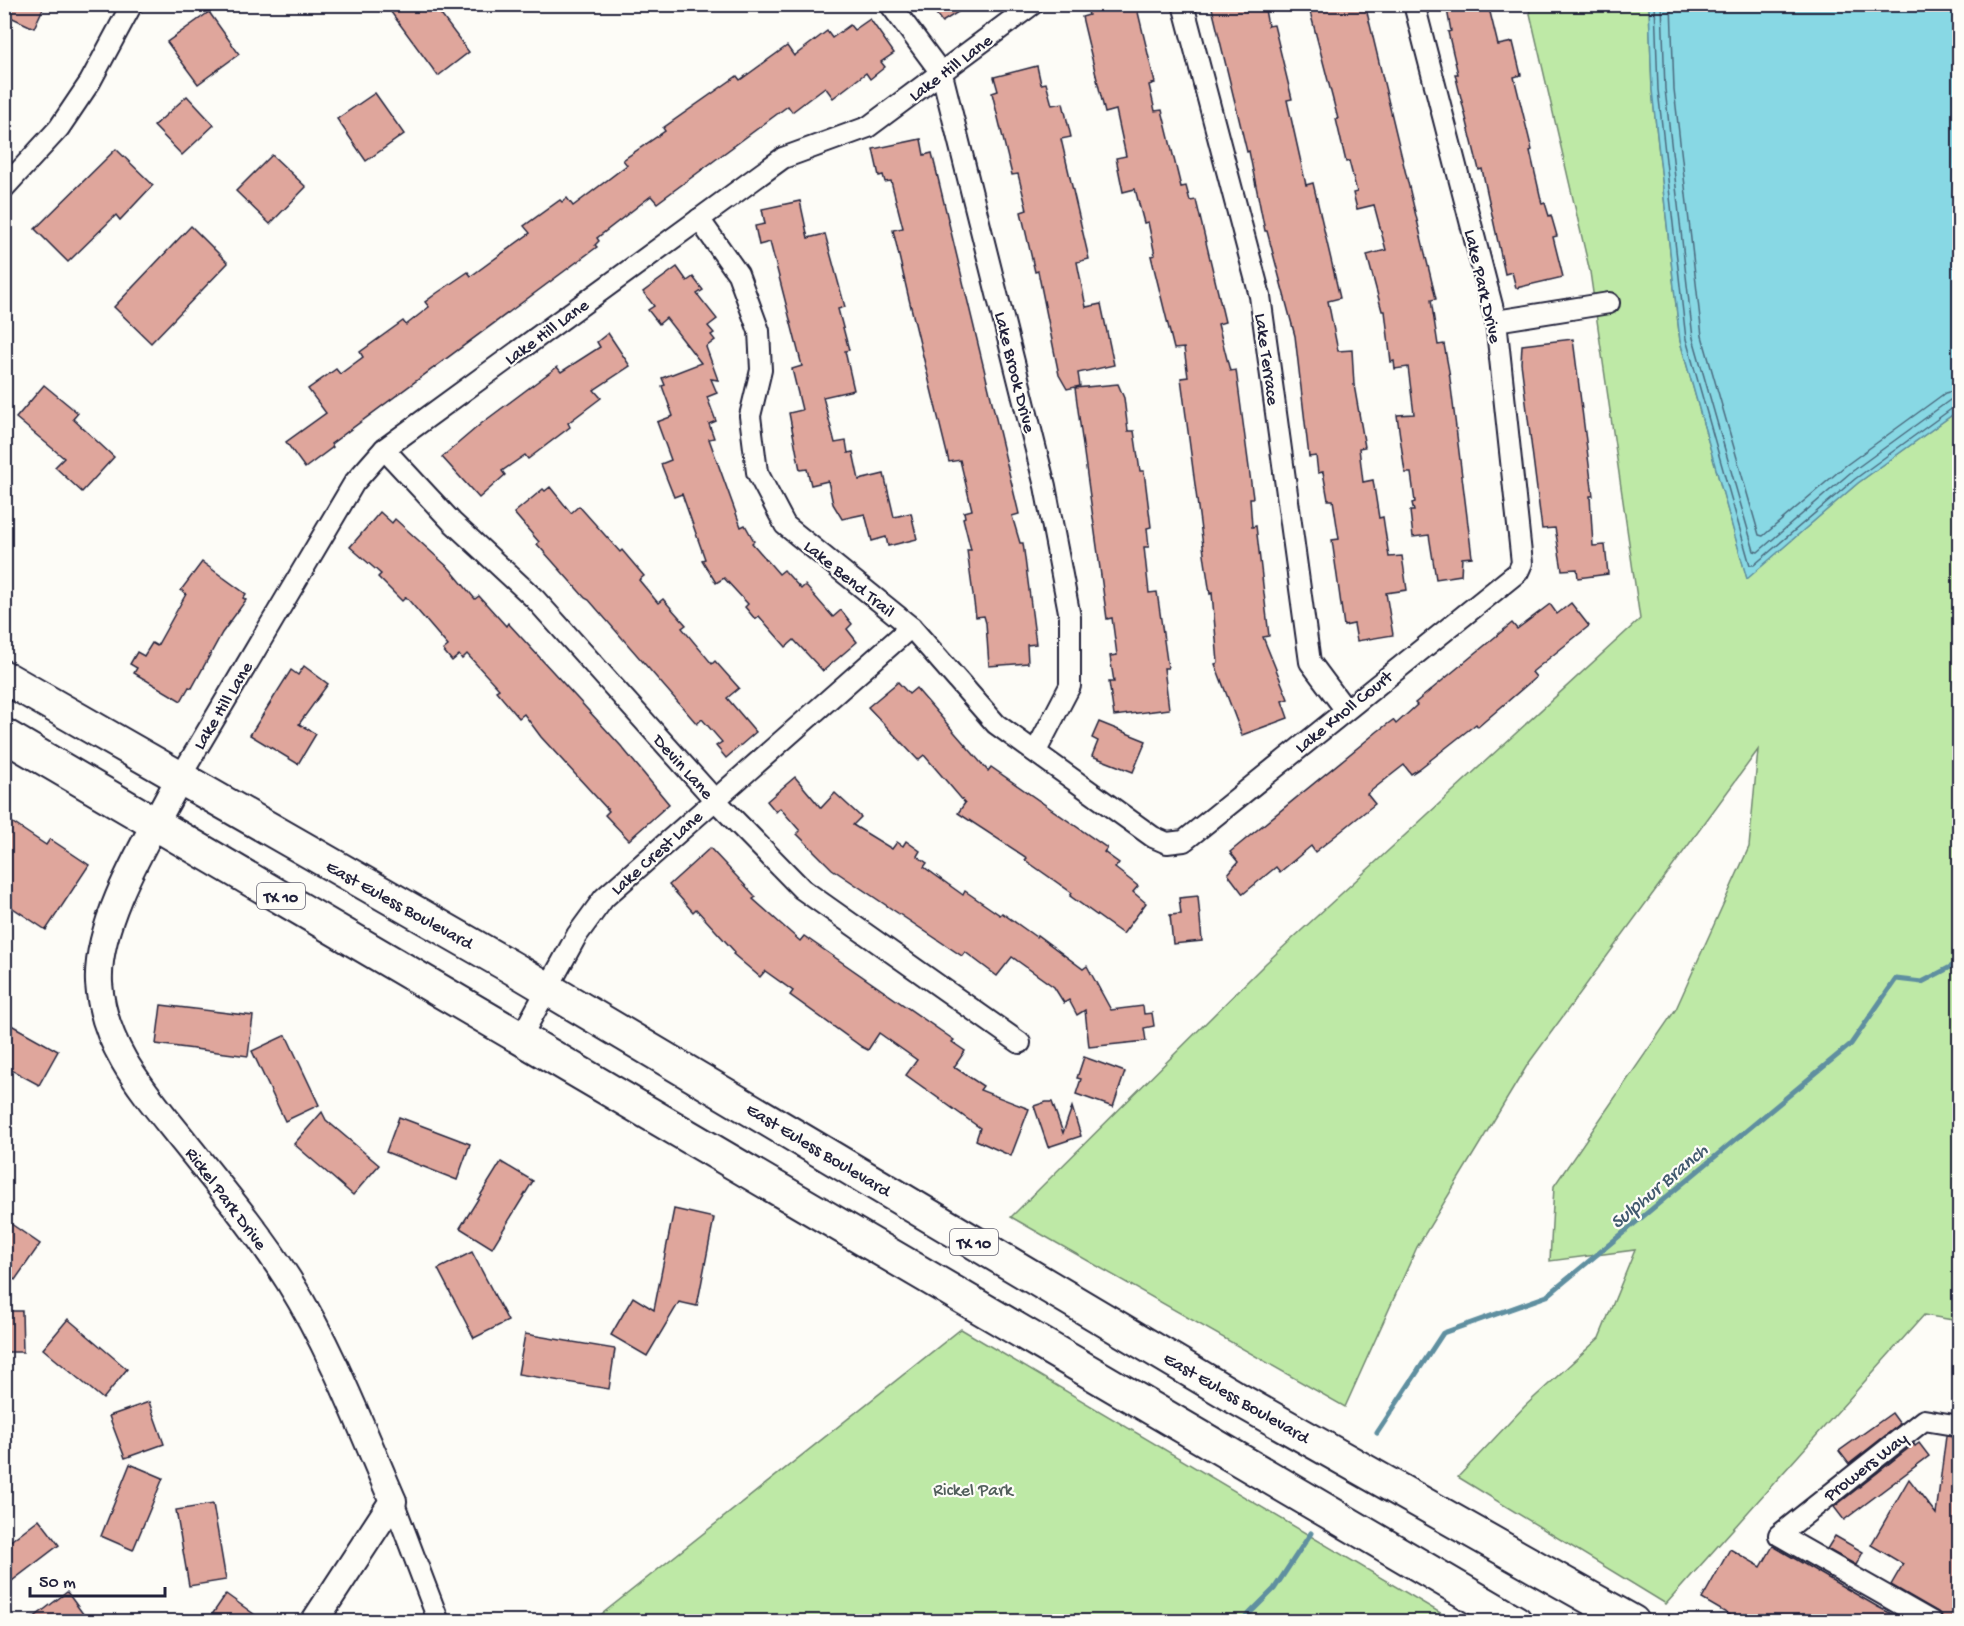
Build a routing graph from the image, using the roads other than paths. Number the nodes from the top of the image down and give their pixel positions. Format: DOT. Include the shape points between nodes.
graph roads {
  1 [pos="132,4"];
  2 [pos="890,4"];
  3 [pos="1033,4"];
  4 [pos="1183,4"];
  5 [pos="1414,4"];
  6 [pos="942,74"];
  7 [pos="4,188"];
  8 [pos="699,219"];
  9 [pos="1609,303"];
  10 [pos="1496,321"];
  11 [pos="384,449"];
  12 [pos="1518,572"];
  13 [pos="911,627"];
  14 [pos="4,677"];
  15 [pos="1346,709"];
  16 [pos="4,735"];
  17 [pos="1036,751"];
  18 [pos="179,779"];
  19 [pos="715,800"];
  20 [pos="156,823"];
  21 [pos="1167,843"];
  22 [pos="548,988"];
  23 [pos="521,1037"];
  24 [pos="1020,1043"];
  25 [pos="1959,1426"];
  26 [pos="393,1502"];
  27 [pos="1599,1613"];
  28 [pos="314,1622"];
  29 [pos="439,1622"];
  30 [pos="1516,1622"];
  31 [pos="1633,1622"];
  32 [pos="1932,1622"];
  1 -- 7 [label="street" via="90,82 59,128"];
  2 -- 6 [label="street, Lake Brook Drive"];
  3 -- 6 [label="street, Lake Hill Lane"];
  4 -- 15 [label="street, Lake Terrace" via="1260,296 1310,662"];
  5 -- 10 [label="street, Lake Park Drive"];
  6 -- 8 [label="street, Lake Hill Lane" via="868,127 783,158"];
  6 -- 17 [label="street, Lake Brook Drive" via="1045,486 1070,617 1070,686"];
  8 -- 11 [label="street, Lake Hill Lane"];
  8 -- 13 [label="street, Lake Bend Trail" via="738,274 759,331 761,370 750,416 757,472 785,525"];
  9 -- 10 [label="street"];
  10 -- 12 [label="street, Lake Park Drive" via="1522,563"];
  11 -- 18 [label="street, Lake Hill Lane" via="354,483"];
  11 -- 19 [label="street, Devin Lane" via="452,522 535,599"];
  12 -- 15 [label="street, Lake Knoll Court"];
  13 -- 17 [label="street, Lake Bend Trail" via="996,724"];
  13 -- 19 [label="street, Lake Crest Lane"];
  14 -- 18 [label="main road, East Euless Boulevard / TX 10"];
  15 -- 21 [label="street, Lake Knoll Court" via="1184,841"];
  16 -- 20 [label="main road, TX 10"];
  17 -- 21 [label="street, Lake Bend Trail" via="1153,837"];
  18 -- 20 [label="street, Rickel Park Drive"];
  18 -- 22 [label="main road, East Euless Boulevard / TX 10"];
  19 -- 22 [label="street, Lake Crest Lane" via="604,898"];
  19 -- 24 [label="street, Devin Lane" via="802,889"];
  20 -- 23 [label="main road, TX 10"];
  20 -- 26 [label="street, Rickel Park Drive" via="113,911 101,947 99,981 106,1023 125,1067 288,1281 333,1360"];
  22 -- 23 [label="street, Lake Crest Lane"];
  22 -- 27 [label="main road, East Euless Boulevard / TX 10"];
  23 -- 30 [label="main road, TX 10"];
  25 -- 32 [label="street, Prowers Way" via="1924,1420 1779,1535"];
  26 -- 28 [label="street"];
  26 -- 29 [label="street, Rickel Park Drive"];
  27 -- 31 [label="main road, East Euless Boulevard / TX 10"];
}
